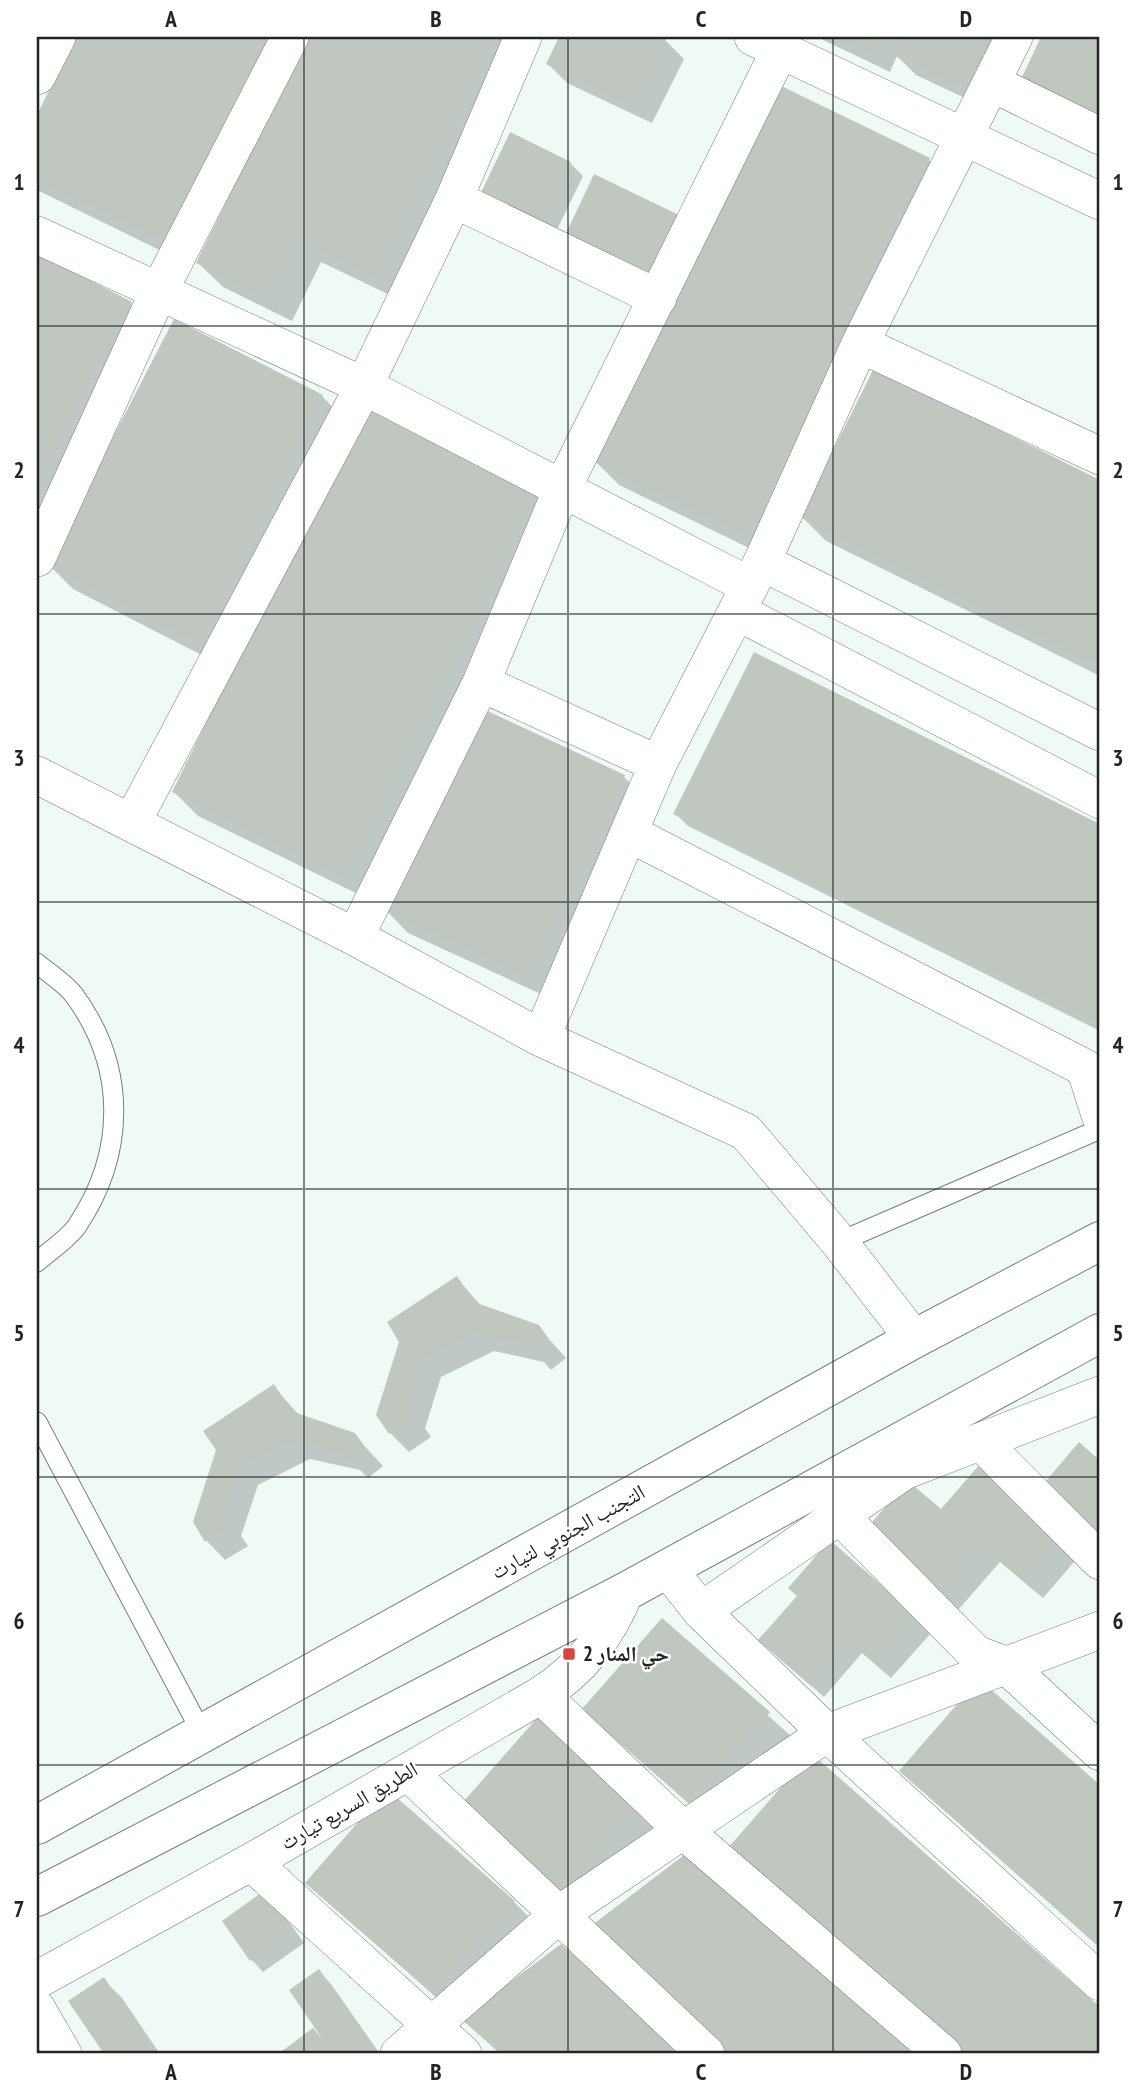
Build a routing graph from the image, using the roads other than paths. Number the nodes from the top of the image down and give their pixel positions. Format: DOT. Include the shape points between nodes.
graph roads {
  1 [pos="57,37"];
  2 [pos="290,37"];
  3 [pos="523,37"];
  4 [pos="1014,37"];
  5 [pos="767,43"];
  6 [pos="37,76"];
  7 [pos="992,83"];
  8 [pos="967,136"];
  9 [pos="1100,136"];
  10 [pos="454,199"];
  11 [pos="1100,201"];
  12 [pos="37,235"];
  13 [pos="158,293"];
  14 [pos="658,298"];
  15 [pos="860,344"];
  16 [pos="364,386"];
  17 [pos="1100,456"];
  18 [pos="562,489"];
  19 [pos="37,558"];
  20 [pos="750,586"];
  21 [pos="481,683"];
  22 [pos="1100,732"];
  23 [pos="658,764"];
  24 [pos="37,775"];
  25 [pos="1100,800"];
  26 [pos="132,822"];
  27 [pos="629,833"];
  28 [pos="355,937"];
  29 [pos="37,963"];
  30 [pos="541,1038"];
  31 [pos="1100,1115"];
  32 [pos="1100,1129"];
  33 [pos="1100,1241"];
  34 [pos="839,1242"];
  35 [pos="37,1262"];
  36 [pos="1100,1333"];
  37 [pos="914,1339"];
  38 [pos="1100,1395"];
  39 [pos="37,1422"];
  40 [pos="981,1442"];
  41 [pos="840,1516"];
  42 [pos="1100,1561"];
  43 [pos="668,1569"];
  44 [pos="625,1592"];
  45 [pos="701,1611"];
  46 [pos="1100,1630"];
  47 [pos="1006,1665"];
  48 [pos="541,1695"];
  49 [pos="827,1733"];
  50 [pos="203,1735"];
  51 [pos="1100,1752"];
  52 [pos="408,1772"];
  53 [pos="37,1825"];
  54 [pos="684,1832"];
  55 [pos="251,1862"];
  56 [pos="37,1898"];
  57 [pos="558,1915"];
  58 [pos="37,1980"];
  59 [pos="1100,1982"];
  60 [pos="37,2009"];
  61 [pos="430,2025"];
  62 [pos="926,2049"];
  63 [pos="64,2054"];
  64 [pos="399,2054"];
  65 [pos="463,2054"];
  66 [pos="706,2054"];
  1 -- 6 [label="street"];
  2 -- 13 [label="street"];
  3 -- 10 [label="street"];
  4 -- 7 [label="street"];
  5 -- 8 [label="street"];
  5 -- 14 [label="street"];
  7 -- 8 [label="street"];
  7 -- 9 [label="street"];
  8 -- 11 [label="street"];
  8 -- 15 [label="street"];
  10 -- 14 [label="street"];
  10 -- 16 [label="street"];
  12 -- 13 [label="street"];
  13 -- 16 [label="street"];
  13 -- 19 [label="street"];
  14 -- 18 [label="street"];
  15 -- 17 [label="street"];
  15 -- 20 [label="street"];
  16 -- 18 [label="street"];
  16 -- 26 [label="street"];
  18 -- 20 [label="street"];
  18 -- 21 [label="street"];
  20 -- 22 [label="street"];
  20 -- 23 [label="street"];
  20 -- 25 [label="street"];
  21 -- 23 [label="street"];
  21 -- 28 [label="street"];
  23 -- 27 [label="street"];
  24 -- 26 [label="street"];
  26 -- 28 [label="street"];
  27 -- 30 [label="street"];
  27 -- 31 [label="street" via="1085,1068"];
  28 -- 30 [label="street"];
  29 -- 35 [label="lane" via="73,993 104,1048 116,1110 106,1172 75,1228"];
  30 -- 34 [label="street" via="746,1132"];
  32 -- 34 [label="lane"];
  33 -- 37 [label="highway, التجنب الجنوبي لتيارت"];
  34 -- 37 [label="street"];
  36 -- 43 [label="highway"];
  37 -- 50 [label="highway, التجنب الجنوبي لتيارت"];
  38 -- 40 [label="street"];
  39 -- 50 [label="lane"];
  40 -- 41 [label="street" via="904,1471"];
  40 -- 42 [label="street"];
  41 -- 45 [label="street"];
  41 -- 47 [label="street" via="976,1654"];
  43 -- 44 [label="highway"];
  43 -- 45 [label="street"];
  44 -- 48 [label="street, الطريق السريع تيارت" via="593,1651"];
  44 -- 56 [label="highway"];
  45 -- 49 [label="street"];
  46 -- 47 [label="street"];
  47 -- 49 [label="street"];
  47 -- 51 [label="street"];
  48 -- 52 [label="street, الطريق السريع تيارت"];
  48 -- 54 [label="street"];
  49 -- 54 [label="street"];
  49 -- 59 [label="street"];
  50 -- 53 [label="highway, التجنب الجنوبي لتيارت"];
  52 -- 55 [label="street, الطريق السريع تيارت"];
  52 -- 57 [label="street"];
  54 -- 57 [label="street"];
  54 -- 62 [label="street"];
  55 -- 58 [label="street, الطريق السريع تيارت"];
  55 -- 61 [label="street"];
  57 -- 61 [label="street"];
  57 -- 66 [label="street"];
  60 -- 63 [label="street"];
  61 -- 64 [label="street"];
  61 -- 65 [label="street"];
}
